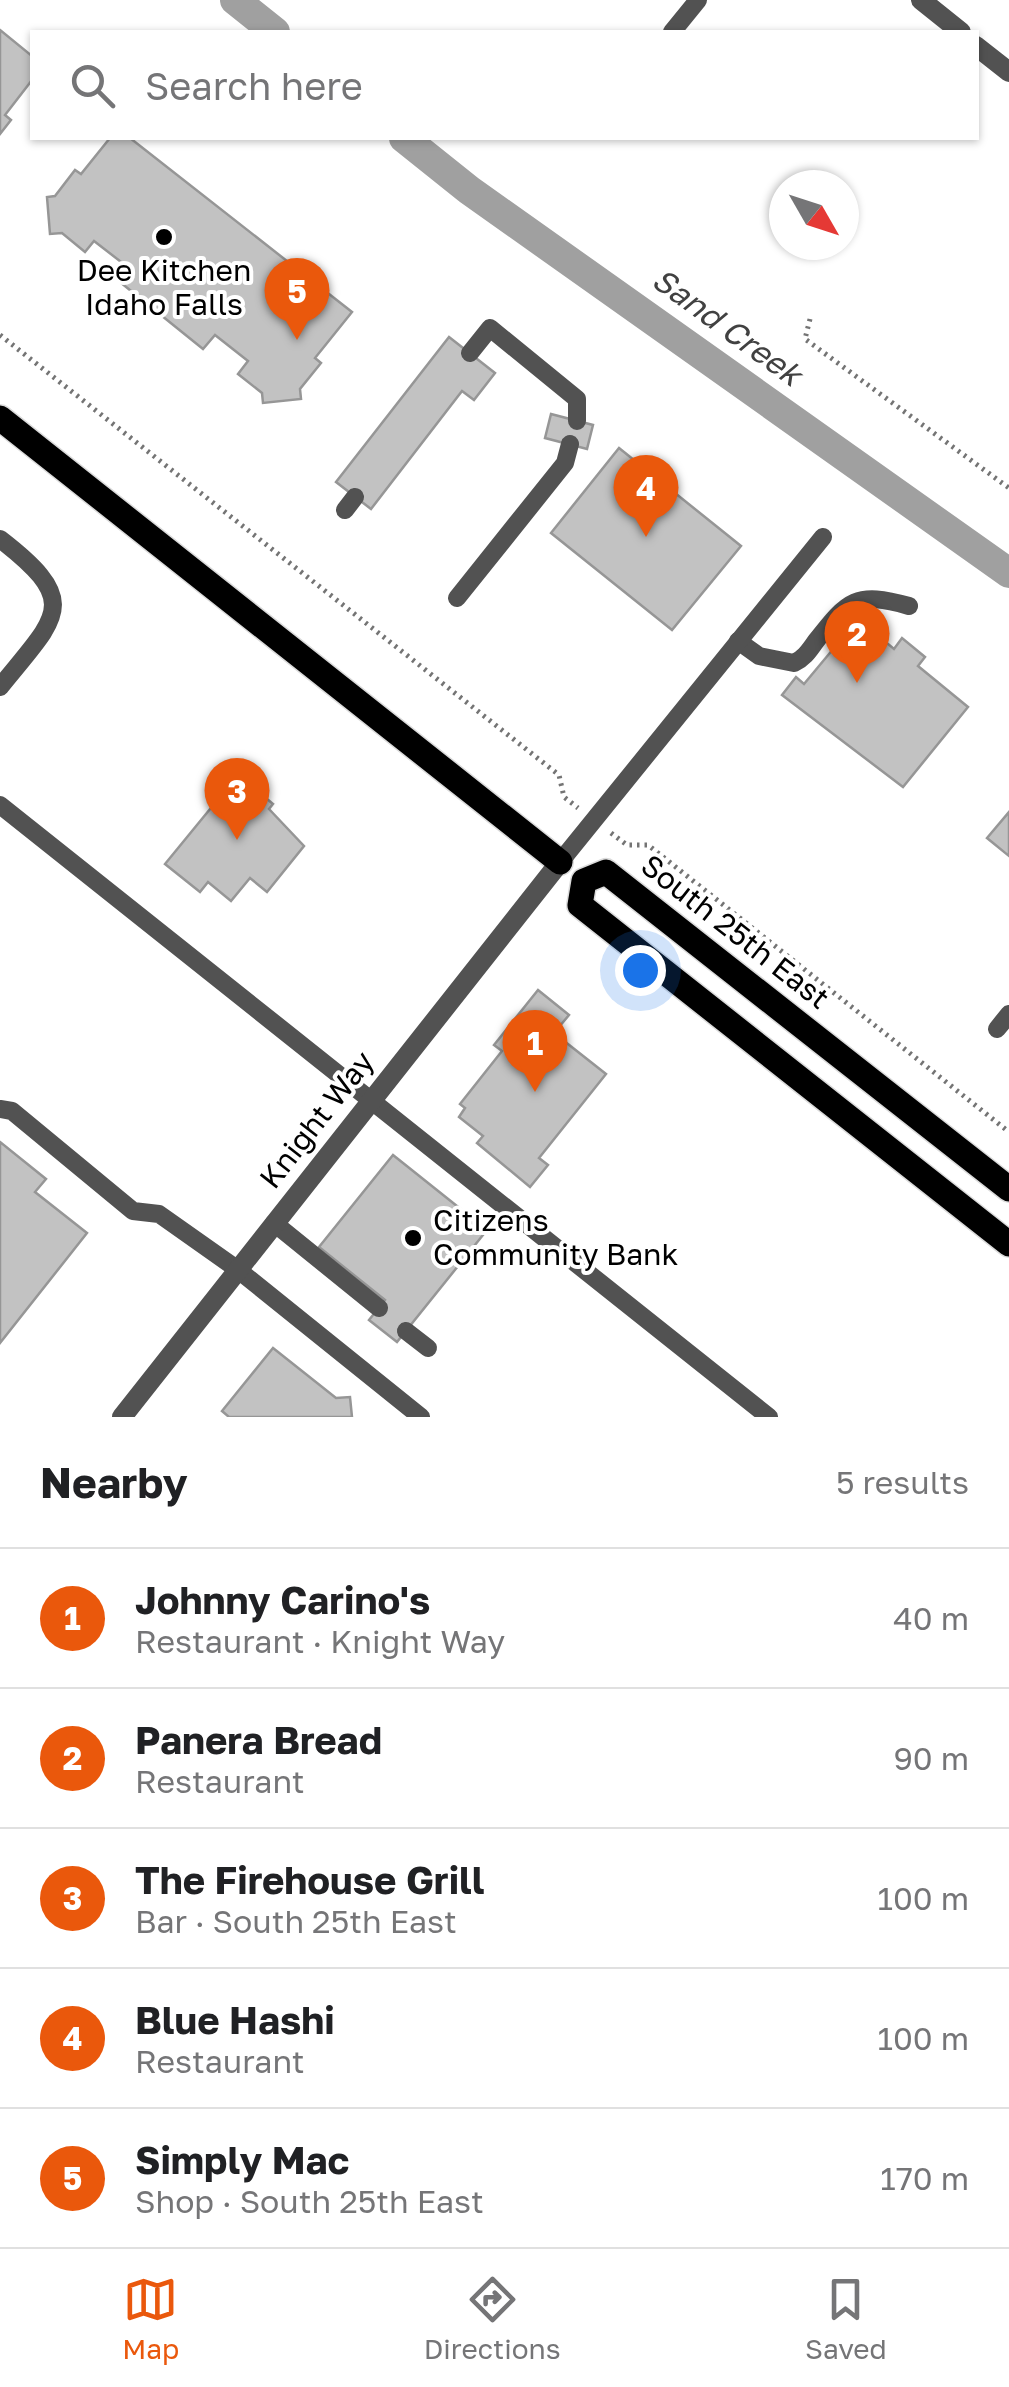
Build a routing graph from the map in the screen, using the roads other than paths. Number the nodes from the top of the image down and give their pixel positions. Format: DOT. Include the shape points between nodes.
graph roads {
  1 [pos="698,0"];
  2 [pos="921,0"];
  3 [pos="674,30"];
  4 [pos="958,30"];
  5 [pos="979,48"];
  6 [pos="1009,72"];
  7 [pos="470,353"];
  8 [pos="0,418"];
  9 [pos="577,421"];
  10 [pos="570,444"];
  11 [pos="823,537"];
  12 [pos="0,538"];
  13 [pos="457,598"];
  14 [pos="908,606"];
  15 [pos="738,642"];
  16 [pos="0,687"];
  17 [pos="0,805"];
  18 [pos="560,862"];
  19 [pos="1009,1014"];
  20 [pos="997,1030"];
  21 [pos="370,1101"];
  22 [pos="0,1109"];
  23 [pos="1009,1189"];
  24 [pos="274,1223"];
  25 [pos="1009,1244"];
  26 [pos="237,1269"];
  27 [pos="379,1308"];
  28 [pos="406,1330"];
  29 [pos="428,1348"];
  30 [pos="122,1417"];
  31 [pos="421,1417"];
  32 [pos="770,1417"];
  1 -- 3 [label="lane"];
  2 -- 4 [label="street"];
  5 -- 6 [label="street"];
  7 -- 9 [label="lane" via="490,328 577,399"];
  8 -- 18 [label="main road"];
  10 -- 13 [label="lane" via="565,462"];
  11 -- 15 [label="lane"];
  12 -- 16 [label="lane" via="49,582 52,599 50,625"];
  14 -- 15 [label="lane" via="858,598 794,663 759,656"];
  15 -- 18 [label="lane"];
  17 -- 21 [label="lane"];
  18 -- 21 [label="street, Knight Way"];
  19 -- 20 [label="lane"];
  21 -- 24 [label="street, Knight Way"];
  21 -- 32 [label="lane"];
  22 -- 26 [label="lane" via="133,1211 159,1214"];
  23 -- 25 [label="main road, South 25th East" via="606,872 584,881 580,905"];
  24 -- 26 [label="street, Knight Way"];
  24 -- 27 [label="lane"];
  26 -- 30 [label="street, Knight Way"];
  26 -- 31 [label="lane"];
  28 -- 29 [label="lane"];
}
